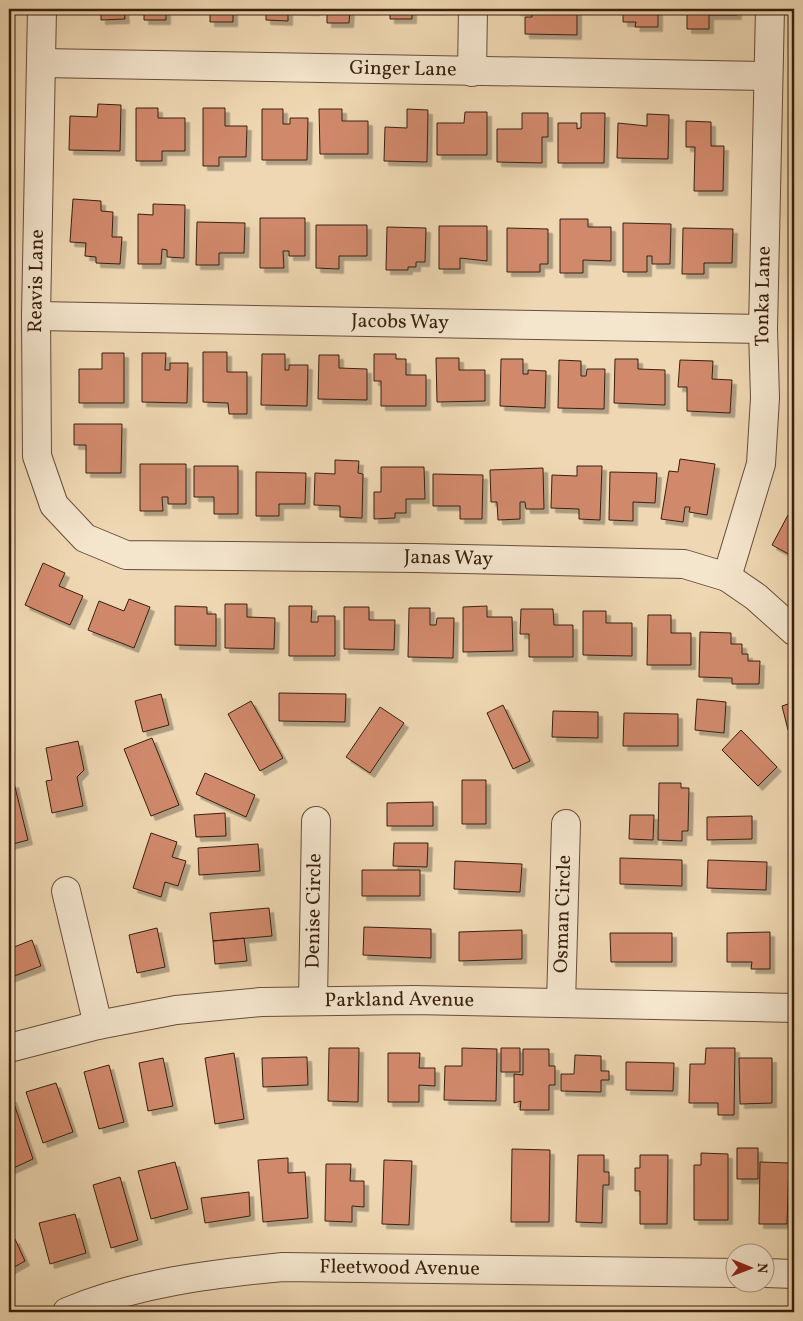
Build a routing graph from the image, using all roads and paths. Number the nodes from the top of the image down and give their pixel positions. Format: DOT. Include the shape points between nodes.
graph roads {
  1 [pos="42,9"];
  2 [pos="473,9"];
  3 [pos="770,9"];
  4 [pos="41,63"];
  5 [pos="472,72"];
  6 [pos="767,76"];
  7 [pos="36,316"];
  8 [pos="763,330"];
  9 [pos="86,538"];
  10 [pos="727,577"];
  11 [pos="794,631"];
  12 [pos="316,821"];
  13 [pos="566,824"];
  14 [pos="66,891"];
  15 [pos="313,1001"];
  16 [pos="561,1004"];
  17 [pos="794,1008"];
  18 [pos="98,1026"];
  19 [pos="9,1048"];
  20 [pos="726,1273"];
  21 [pos="776,1273"];
  22 [pos="794,1274"];
  23 [pos="67,1312"];
  1 -- 4 [label="street, Reavis Lane"];
  2 -- 5 [label="street"];
  3 -- 6 [label="street, Tonka Lane"];
  4 -- 5 [label="street, Ginger Lane"];
  4 -- 7 [label="street, Reavis Lane"];
  5 -- 6 [label="street, Ginger Lane"];
  6 -- 8 [label="street, Tonka Lane"];
  7 -- 8 [label="street, Jacobs Way"];
  7 -- 9 [label="street, Reavis Lane" via="37,456 54,505"];
  8 -- 10 [label="street, Tonka Lane" via="765,398 761,464"];
  9 -- 10 [label="street, Janas Way" via="126,555 684,564"];
  10 -- 11 [label="street, Janas Way" via="756,597"];
  12 -- 15 [label="street, Denise Circle"];
  13 -- 16 [label="street, Osman Circle"];
  14 -- 18 [label="street"];
  15 -- 16 [label="street, Parkland Avenue"];
  15 -- 18 [label="street, Parkland Avenue" via="176,1010"];
  16 -- 17 [label="street, Parkland Avenue"];
  18 -- 19 [label="street, Parkland Avenue"];
  20 -- 23 [label="street, Fleetwood Avenue" via="284,1267 158,1284"];
  21 -- 22 [label="street"];
}
